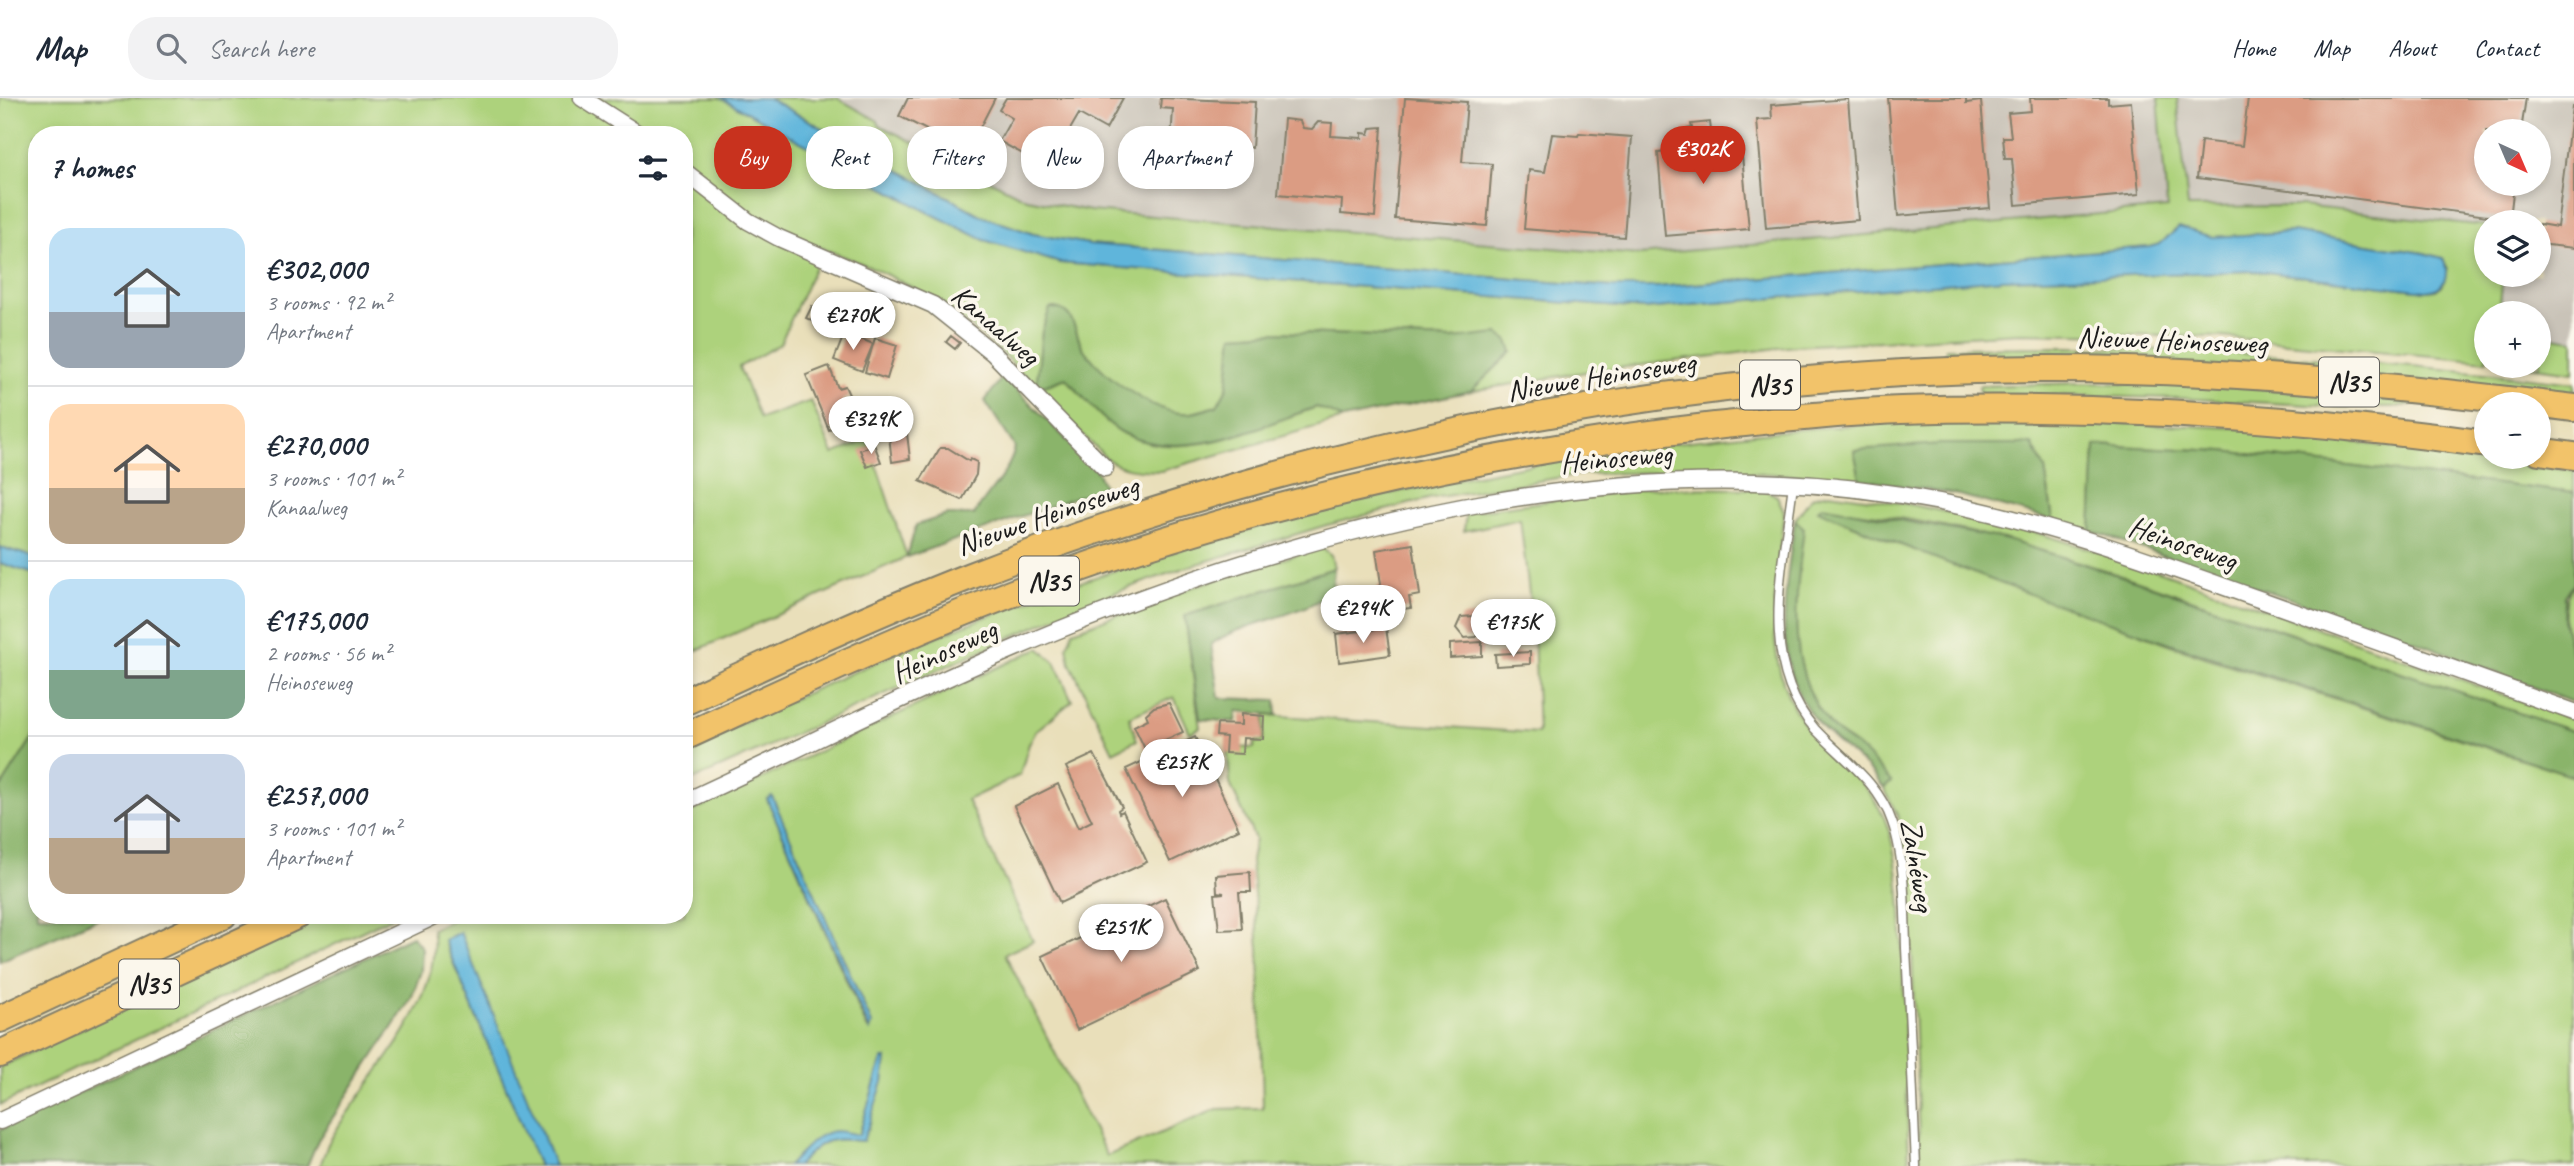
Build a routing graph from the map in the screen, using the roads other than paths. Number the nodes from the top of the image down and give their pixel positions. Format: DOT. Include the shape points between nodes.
graph roads {
  1 [pos="582,98"];
  2 [pos="626,126"];
  3 [pos="693,178"];
  4 [pos="2574,408"];
  5 [pos="2474,442"];
  6 [pos="2551,453"];
  7 [pos="2574,456"];
  8 [pos="1105,468"];
  9 [pos="1793,484"];
  10 [pos="693,698"];
  11 [pos="2574,712"];
  12 [pos="693,733"];
  13 [pos="693,798"];
  14 [pos="204,924"];
  15 [pos="279,924"];
  16 [pos="418,924"];
  17 [pos="0,1019"];
  18 [pos="0,1054"];
  19 [pos="0,1121"];
  20 [pos="1916,1166"];
  1 -- 2 [label="street"];
  3 -- 8 [label="street, Kanaalweg" via="748,221 779,238 933,305 993,353"];
  4 -- 10 [label="highway, Nieuwe Heinoseweg / N35" via="2300,378 2008,370 1816,380 1538,417 1313,466 1146,514 969,577"];
  5 -- 12 [label="highway, Nieuwe Heinoseweg / N35" via="2368,429 2119,410 1898,410 1776,419 1565,446 1430,472 1148,547 1003,596 856,657"];
  6 -- 7 [label="highway"];
  9 -- 11 [label="street, Heinoseweg" via="1937,501 2052,528"];
  9 -- 13 [label="street, Heinoseweg" via="1702,480 1612,484 1537,494 1454,507 1269,555 1144,596 1051,633"];
  9 -- 20 [label="lane, Zalnéweg" via="1779,604 1781,657 1785,677 1807,720 1861,772 1892,822 1905,929"];
  14 -- 17 [label="highway, N35"];
  15 -- 18 [label="highway, N35"];
  16 -- 19 [label="street"];
}
